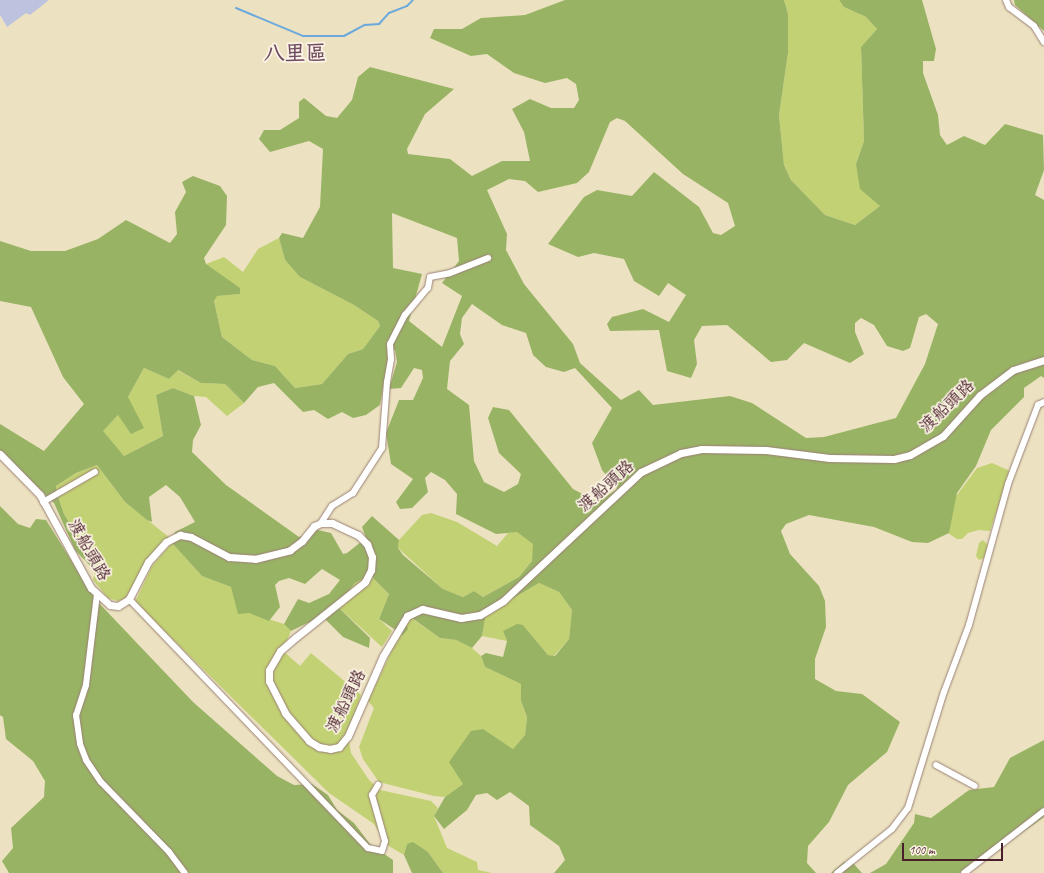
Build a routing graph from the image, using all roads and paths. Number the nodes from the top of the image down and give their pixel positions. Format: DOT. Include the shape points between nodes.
graph roads {
  1 [pos="1006,0"];
  2 [pos="1044,42"];
  3 [pos="488,258"];
  4 [pos="1044,360"];
  5 [pos="1044,402"];
  6 [pos="0,454"];
  7 [pos="95,472"];
  8 [pos="44,502"];
  9 [pos="321,523"];
  10 [pos="97,594"];
  11 [pos="129,599"];
  12 [pos="936,765"];
  13 [pos="378,786"];
  14 [pos="975,786"];
  15 [pos="1044,811"];
  16 [pos="185,873"];
  17 [pos="837,873"];
  18 [pos="964,873"];
  1 -- 2 [label="street" via="1009,7 1034,26"];
  3 -- 9 [label="street" via="450,273 430,277 428,288 405,315 390,344 392,359 387,382 382,448 353,493 332,506"];
  4 -- 9 [label="street, 渡船頭路" via="1013,370 980,395 943,436 910,455 894,460 830,458 766,450 702,449 681,453 641,472 503,601 480,615 461,618 422,610 407,616 384,656 348,736 340,747 330,749 319,747 309,741 286,714 269,681 269,670 280,651 317,619 356,592 371,570 372,557 367,544 358,535 332,523"];
  5 -- 17 [label="street" via="1038,405 1008,484 969,625 944,692 908,808 892,829"];
  6 -- 8 [label="street, 渡船頭路"];
  7 -- 8 [label="street"];
  8 -- 10 [label="street, 渡船頭路" via="79,568"];
  9 -- 11 [label="street, 渡船頭路" via="314,526 290,550 255,559 229,557 191,537 180,535 166,542 148,562"];
  10 -- 11 [label="street, 渡船頭路" via="110,605 118,606"];
  10 -- 16 [label="street" via="86,685 76,715 80,744 86,760 101,782 170,852"];
  11 -- 13 [label="street" via="368,848 382,851 385,841 372,795"];
  12 -- 14 [label="street"];
  15 -- 18 [label="street"];
}
